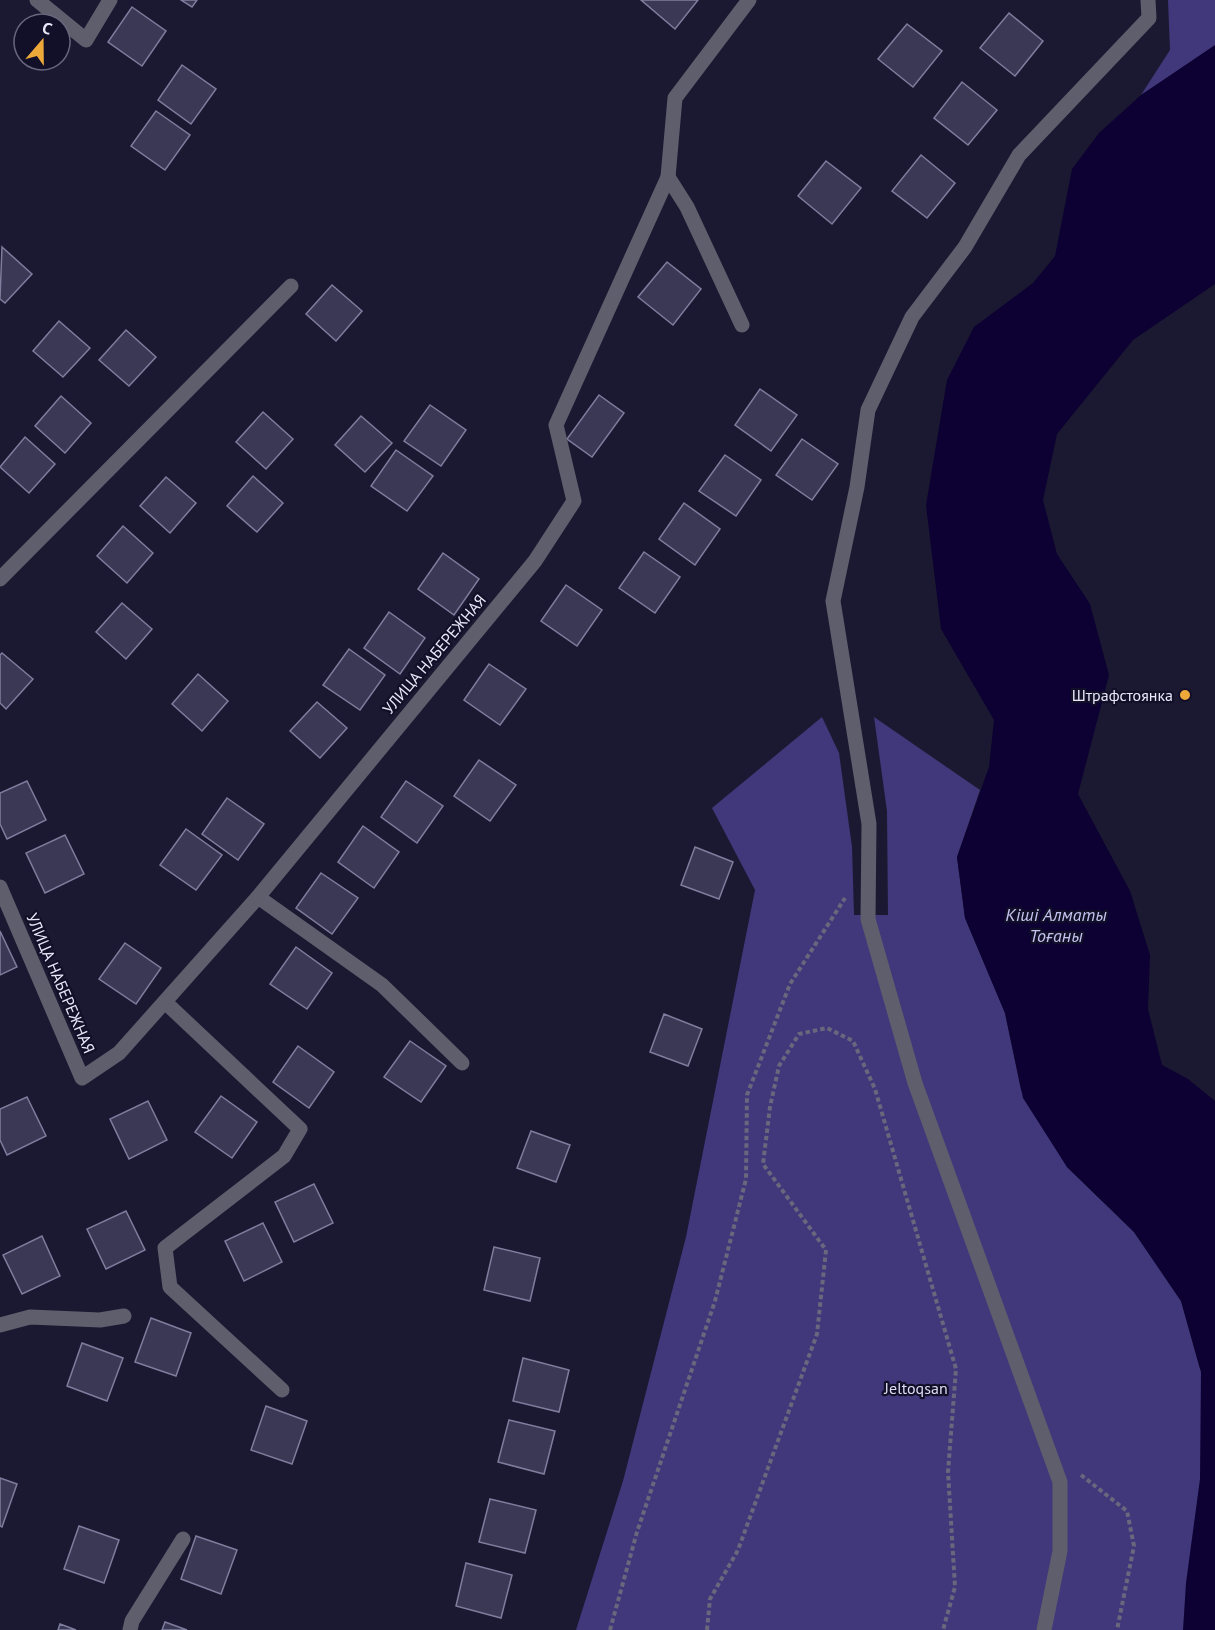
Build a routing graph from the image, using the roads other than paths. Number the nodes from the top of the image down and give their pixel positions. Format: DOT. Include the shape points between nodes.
graph roads {
  1 [pos="37,0"];
  2 [pos="110,0"];
  3 [pos="749,0"];
  4 [pos="1148,0"];
  5 [pos="668,177"];
  6 [pos="291,286"];
  7 [pos="742,325"];
  8 [pos="0,579"];
  9 [pos="0,889"];
  10 [pos="258,897"];
  11 [pos="165,1002"];
  12 [pos="462,1063"];
  13 [pos="124,1316"];
  14 [pos="0,1325"];
  15 [pos="282,1390"];
  16 [pos="183,1539"];
  17 [pos="130,1630"];
  18 [pos="1044,1630"];
  1 -- 2 [label="street" via="86,40"];
  3 -- 5 [label="street, УЛИЦА НАБЕРЕЖНАЯ" via="675,98"];
  4 -- 18 [label="street" via="1149,18 1019,155 965,247 912,317 868,410 833,601 869,824 868,919 915,1083 1060,1482 1060,1551"];
  5 -- 7 [label="street" via="687,207"];
  5 -- 10 [label="street, УЛИЦА НАБЕРЕЖНАЯ" via="556,425 574,501 535,561"];
  6 -- 8 [label="street"];
  9 -- 11 [label="street, УЛИЦА НАБЕРЕЖНАЯ" via="82,1078 119,1053"];
  10 -- 11 [label="street, УЛИЦА НАБЕРЕЖНАЯ"];
  10 -- 12 [label="street" via="382,986"];
  11 -- 15 [label="street" via="300,1129 284,1156 165,1248 170,1287"];
  13 -- 14 [label="street" via="100,1320 30,1317"];
  16 -- 17 [label="street"];
}
